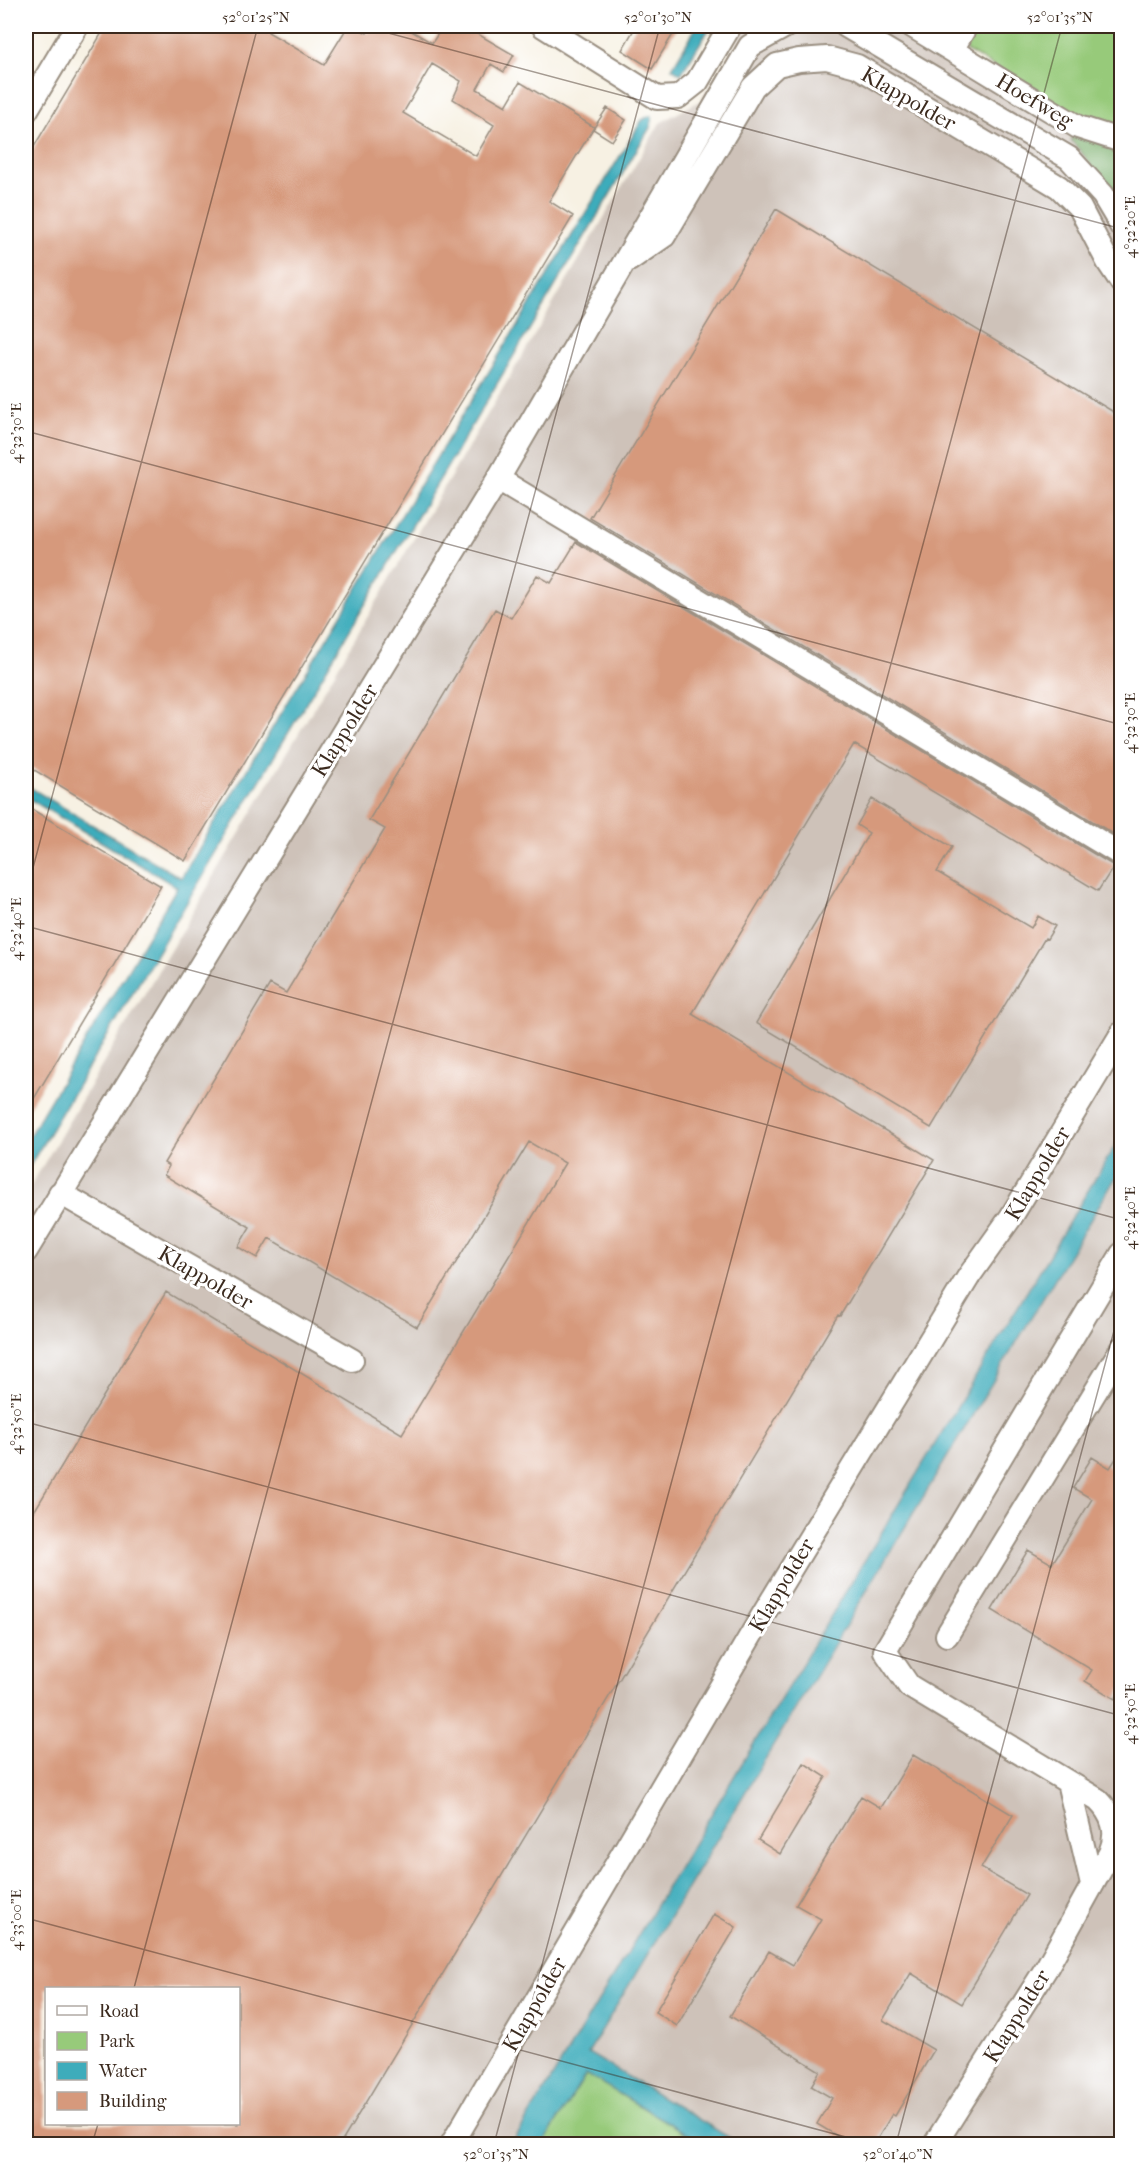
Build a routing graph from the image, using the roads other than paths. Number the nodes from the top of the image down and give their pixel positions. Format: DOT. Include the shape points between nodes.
graph roads {
  1 [pos="77,26"];
  2 [pos="543,26"];
  3 [pos="730,26"];
  4 [pos="786,26"];
  5 [pos="846,26"];
  6 [pos="912,26"];
  7 [pos="966,26"];
  8 [pos="952,50"];
  9 [pos="26,111"];
  10 [pos="1122,141"];
  11 [pos="1122,226"];
  12 [pos="623,265"];
  13 [pos="1122,283"];
  14 [pos="498,479"];
  15 [pos="1122,855"];
  16 [pos="1122,1033"];
  17 [pos="60,1194"];
  18 [pos="26,1251"];
  19 [pos="1122,1254"];
  20 [pos="1122,1348"];
  21 [pos="351,1360"];
  22 [pos="947,1635"];
  23 [pos="1068,1782"];
  24 [pos="1092,1884"];
  25 [pos="452,2145"];
  26 [pos="935,2145"];
  1 -- 9 [label="street"];
  2 -- 3 [label="street" via="657,98 678,97 697,82"];
  4 -- 12 [label="street, Klappolder" via="750,46"];
  5 -- 11 [label="street, Klappolder" via="1069,158 1103,195"];
  6 -- 8 [label="street, Hoefweg"];
  7 -- 8 [label="street"];
  8 -- 10 [label="street, Hoefweg" via="1078,127"];
  12 -- 13 [label="street, Klappolder" via="663,236 753,87 777,65 827,58 857,66 1059,187 1080,208"];
  12 -- 14 [label="street, Klappolder"];
  14 -- 15 [label="street"];
  14 -- 17 [label="street, Klappolder"];
  16 -- 25 [label="street, Klappolder" via="764,1612"];
  17 -- 18 [label="street, Klappolder"];
  17 -- 21 [label="street, Klappolder"];
  19 -- 23 [label="street, Klappolder" via="885,1651 909,1686"];
  20 -- 22 [label="street"];
  23 -- 24 [label="street"];
  23 -- 24 [label="street, Klappolder" via="1098,1800 1112,1816 1113,1847"];
  24 -- 26 [label="street, Klappolder" via="1047,1967"];
}
